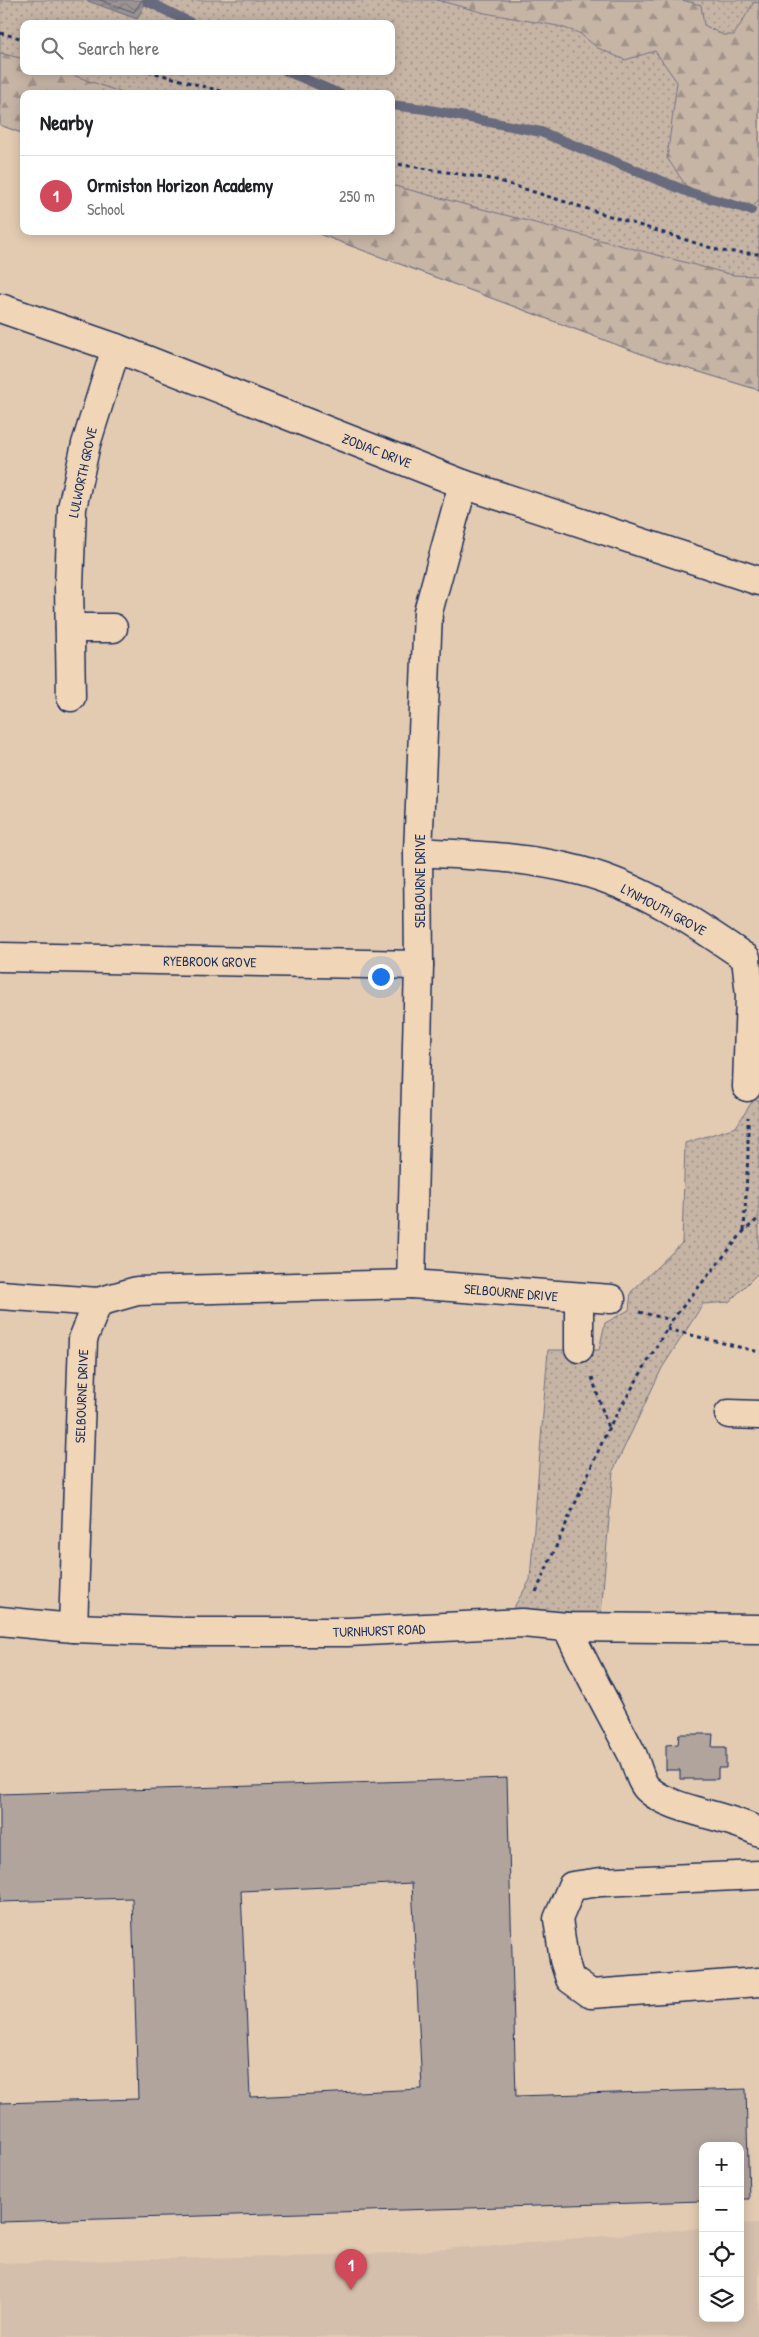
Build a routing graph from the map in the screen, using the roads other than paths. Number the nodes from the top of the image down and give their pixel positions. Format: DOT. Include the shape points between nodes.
graph roads {
  1 [pos="0,308"];
  2 [pos="116,348"];
  3 [pos="463,484"];
  4 [pos="759,581"];
  5 [pos="70,628"];
  6 [pos="113,628"];
  7 [pos="71,697"];
  8 [pos="418,852"];
  9 [pos="0,957"];
  10 [pos="419,965"];
  11 [pos="748,1087"];
  12 [pos="411,1284"];
  13 [pos="0,1295"];
  14 [pos="579,1297"];
  15 [pos="611,1299"];
  16 [pos="98,1302"];
  17 [pos="579,1348"];
  18 [pos="729,1414"];
  19 [pos="759,1415"];
  20 [pos="0,1621"];
  21 [pos="566,1627"];
  22 [pos="74,1628"];
  23 [pos="759,1629"];
  24 [pos="759,1832"];
  25 [pos="759,1875"];
  26 [pos="759,1982"];
  1 -- 2 [label="street, ZODIAC DRIVE"];
  2 -- 3 [label="street, ZODIAC DRIVE"];
  2 -- 5 [label="street, LULWORTH GROVE" via="86,444 72,508"];
  3 -- 4 [label="street, ZODIAC DRIVE"];
  3 -- 8 [label="street, SELBOURNE DRIVE" via="428,612"];
  5 -- 6 [label="street"];
  5 -- 7 [label="street, LULWORTH GROVE"];
  8 -- 10 [label="street, SELBOURNE DRIVE"];
  8 -- 11 [label="street, LYNMOUTH GROVE" via="498,857 582,871 636,891 690,919 746,958 750,995"];
  9 -- 10 [label="street, RYEBROOK GROVE"];
  10 -- 12 [label="street, SELBOURNE DRIVE"];
  12 -- 14 [label="street, SELBOURNE DRIVE"];
  12 -- 16 [label="street, SELBOURNE DRIVE" via="136,1291"];
  13 -- 16 [label="street"];
  14 -- 15 [label="street, SELBOURNE DRIVE"];
  14 -- 17 [label="street"];
  16 -- 22 [label="street, SELBOURNE DRIVE" via="83,1340"];
  18 -- 19 [label="street"];
  20 -- 22 [label="street, TURNHURST ROAD"];
  21 -- 22 [label="street, TURNHURST ROAD" via="522,1623 348,1632"];
  21 -- 23 [label="street, TURNHURST ROAD"];
  21 -- 24 [label="street" via="637,1764 647,1790 668,1802 742,1823"];
  25 -- 26 [label="street" via="572,1886 558,1919 570,1979 591,1994"];
}
